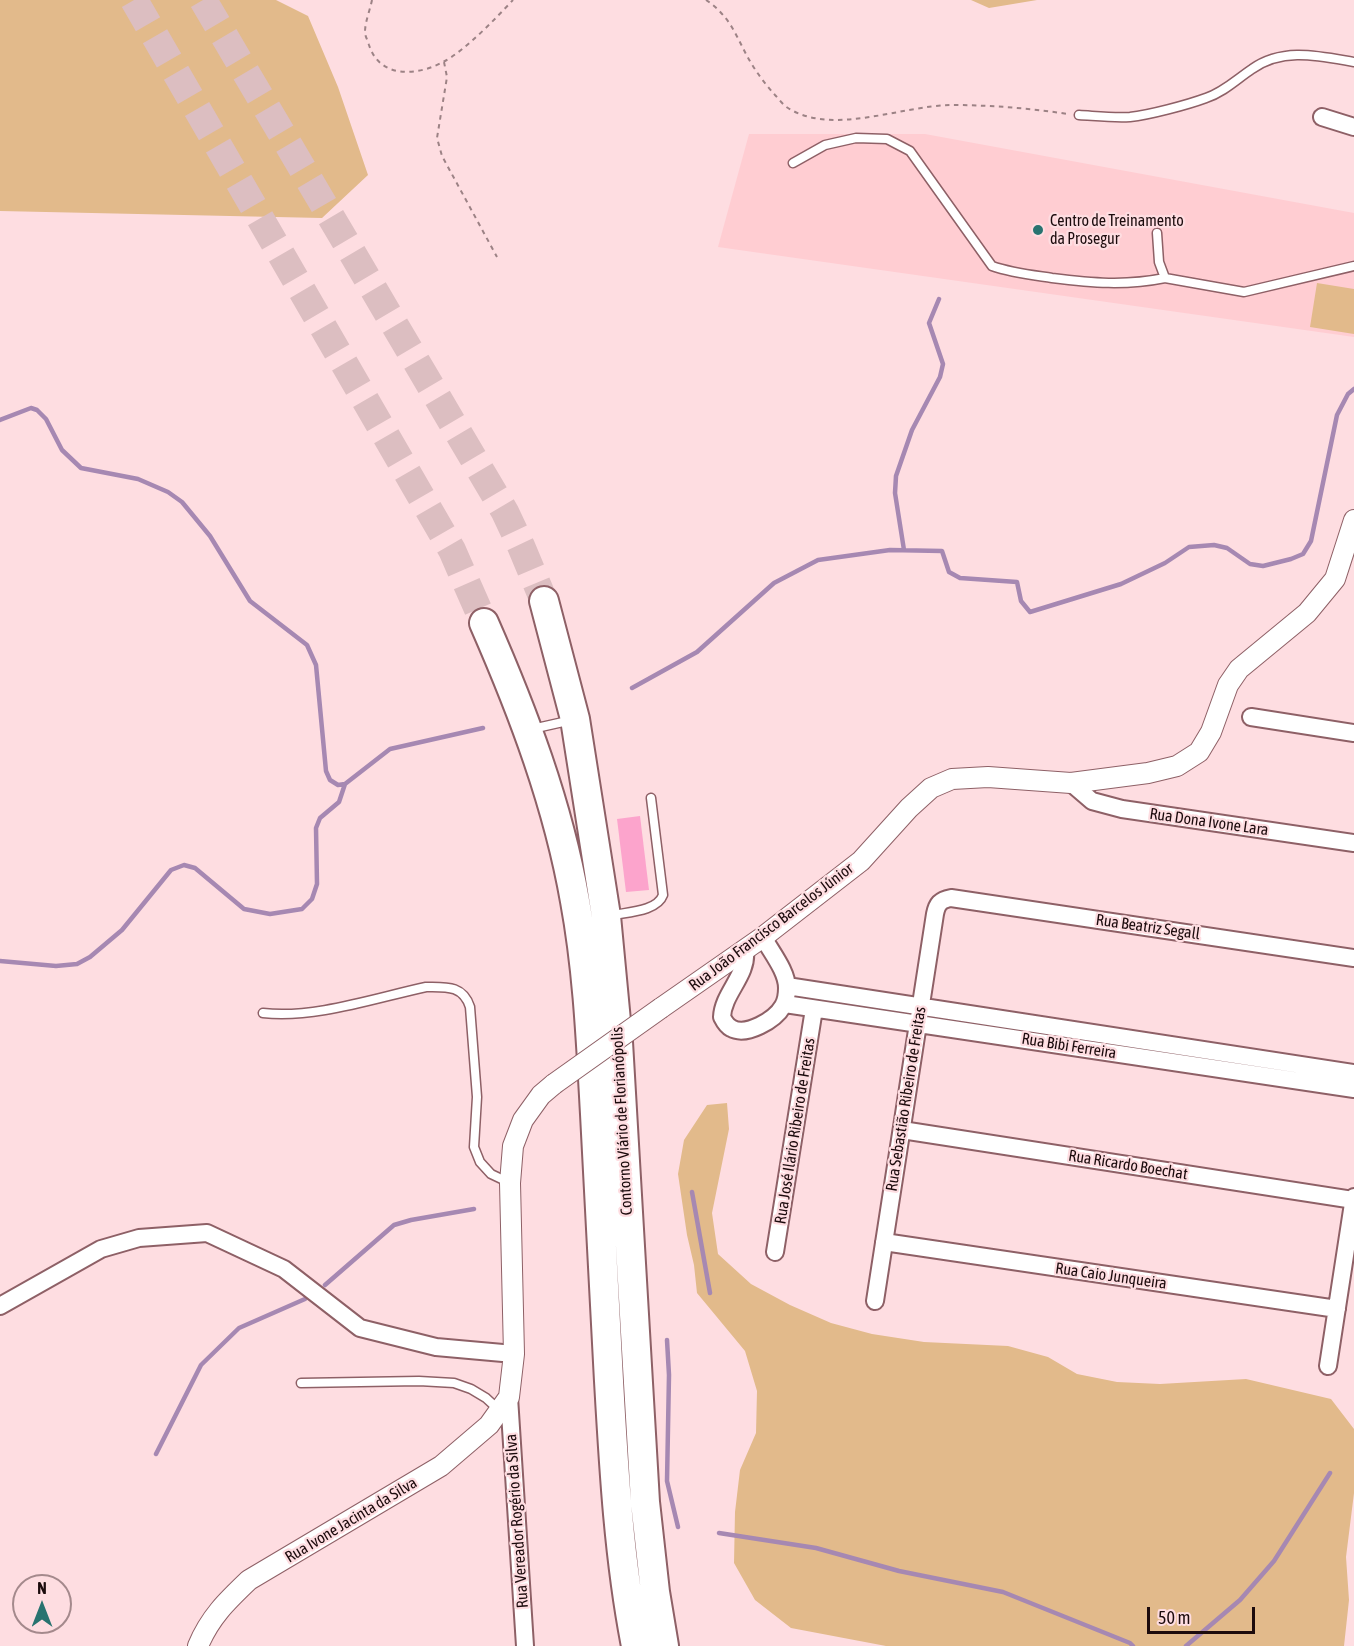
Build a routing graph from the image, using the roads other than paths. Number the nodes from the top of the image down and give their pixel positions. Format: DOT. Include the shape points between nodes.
graph roads {
  1 [pos="1354,62"];
  2 [pos="1079,115"];
  3 [pos="1322,117"];
  4 [pos="1354,127"];
  5 [pos="793,163"];
  6 [pos="1156,233"];
  7 [pos="1354,266"];
  8 [pos="1165,278"];
  9 [pos="1354,520"];
  10 [pos="544,601"];
  11 [pos="484,623"];
  12 [pos="1251,717"];
  13 [pos="575,719"];
  14 [pos="528,730"];
  15 [pos="1354,733"];
  16 [pos="1071,783"];
  17 [pos="651,798"];
  18 [pos="1354,843"];
  19 [pos="942,900"];
  20 [pos="606,916"];
  21 [pos="763,937"];
  22 [pos="745,951"];
  23 [pos="1354,958"];
  24 [pos="787,987"];
  25 [pos="785,1004"];
  26 [pos="814,1009"];
  27 [pos="263,1013"];
  28 [pos="919,1015"];
  29 [pos="1230,1062"];
  30 [pos="1354,1073"];
  31 [pos="1354,1089"];
  32 [pos="902,1130"];
  33 [pos="510,1183"];
  34 [pos="1354,1199"];
  35 [pos="884,1242"];
  36 [pos="776,1252"];
  37 [pos="875,1301"];
  38 [pos="0,1306"];
  39 [pos="1337,1309"];
  40 [pos="514,1354"];
  41 [pos="1328,1366"];
  42 [pos="301,1383"];
  43 [pos="504,1404"];
  44 [pos="198,1646"];
  45 [pos="525,1646"];
  46 [pos="636,1646"];
  47 [pos="664,1646"];
  1 -- 2 [label="lane" via="1314,56 1270,58 1208,98 1130,117"];
  3 -- 4 [label="street"];
  5 -- 8 [label="lane" via="825,145 856,138 887,139 910,151 992,266 1099,284"];
  6 -- 8 [label="lane"];
  7 -- 8 [label="lane" via="1244,292"];
  9 -- 16 [label="street, Rua João Francisco Barcelos Júnior" via="1335,579 1307,613 1239,669 1199,752 1177,766"];
  10 -- 13 [label="highway, Contorno Viário de Florianópolis"];
  11 -- 14 [label="highway, Contorno Viário de Florianópolis"];
  12 -- 15 [label="street"];
  13 -- 14 [label="lane"];
  13 -- 20 [label="highway, Contorno Viário de Florianópolis"];
  14 -- 46 [label="highway, Contorno Viário de Florianópolis" via="562,839 584,963 617,1492"];
  16 -- 18 [label="street, Rua Dona Ivone Lara" via="1092,801 1122,809"];
  16 -- 21 [label="street, Rua João Francisco Barcelos Júnior" via="988,777 952,779 932,788 861,861"];
  17 -- 20 [label="lane" via="661,901"];
  19 -- 23 [label="street, Rua Beatriz Segall" via="951,898"];
  19 -- 28 [label="street, Rua Sebastião Ribeiro de Freitas" via="935,914"];
  20 -- 47 [label="highway, Contorno Viário de Florianópolis" via="618,1042 645,1502"];
  21 -- 22 [label="street, Rua João Francisco Barcelos Júnior"];
  21 -- 24 [label="street"];
  22 -- 25 [label="street" via="746,962 722,1007 722,1017 730,1028 742,1031 769,1019"];
  22 -- 33 [label="street, Rua João Francisco Barcelos Júnior, bridge" via="541,1095 523,1120 513,1146"];
  24 -- 25 [label="street"];
  24 -- 28 [label="street, Rua Bibi Ferreira"];
  25 -- 26 [label="street, Rua Bibi Ferreira"];
  26 -- 28 [label="street, Rua Bibi Ferreira"];
  26 -- 36 [label="street, Rua José Ilário Ribeiro de Freitas"];
  27 -- 33 [label="lane" via="312,1012 426,987 459,991 467,997 470,1007 477,1097 474,1147 491,1174"];
  28 -- 29 [label="street, Rua Bibi Ferreira"];
  28 -- 32 [label="street, Rua Sebastião Ribeiro de Freitas"];
  29 -- 30 [label="street, Rua Bibi Ferreira"];
  29 -- 31 [label="street, Rua Bibi Ferreira"];
  32 -- 34 [label="street, Rua Ricardo Boechat"];
  32 -- 35 [label="street, Rua Sebastião Ribeiro de Freitas"];
  33 -- 40 [label="street, Rua João Francisco Barcelos Júnior"];
  34 -- 39 [label="street"];
  35 -- 37 [label="street, Rua Sebastião Ribeiro de Freitas"];
  35 -- 39 [label="street, Rua Caio Junqueira"];
  38 -- 40 [label="street" via="101,1249 139,1238 207,1233 284,1269 360,1328 436,1347"];
  39 -- 41 [label="street"];
  40 -- 43 [label="street, Rua João Francisco Barcelos Júnior"];
  42 -- 43 [label="lane" via="454,1383"];
  43 -- 44 [label="street, Rua Ivone Jacinta da Silva" via="489,1425 441,1466 249,1580 224,1603"];
  43 -- 45 [label="street, Rua Vereador Rogério da Silva"];
}
